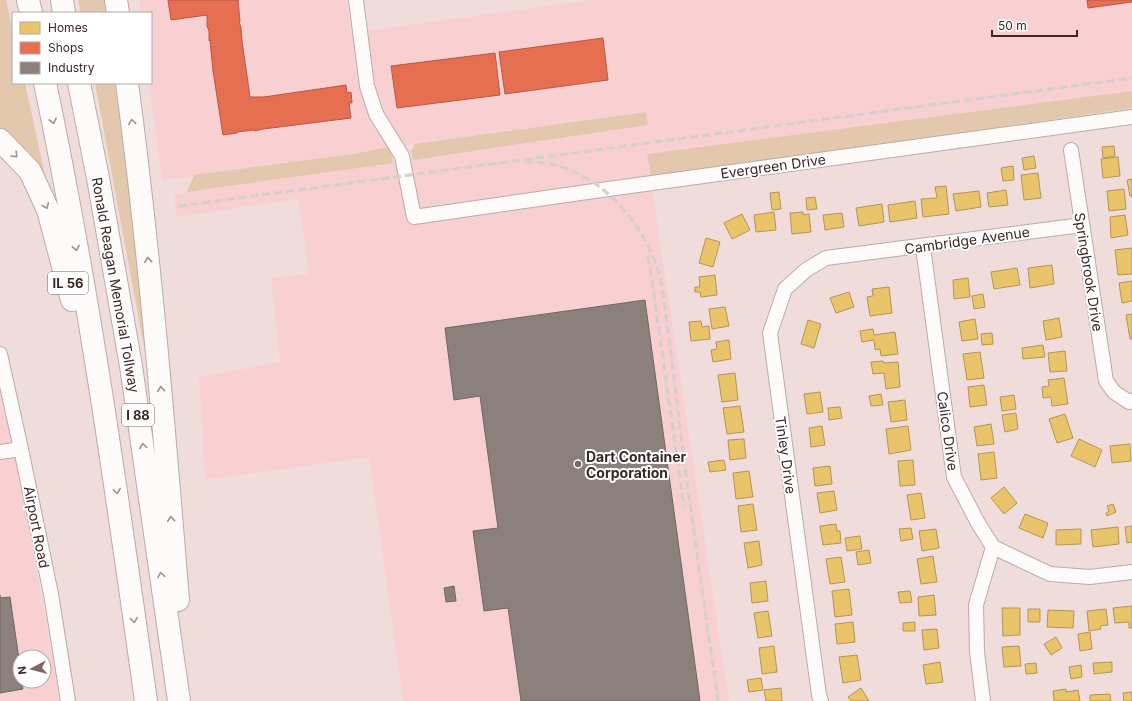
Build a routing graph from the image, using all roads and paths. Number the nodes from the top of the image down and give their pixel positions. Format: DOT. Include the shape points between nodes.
graph roads {
  1 [pos="28,0"];
  2 [pos="62,0"];
  3 [pos="116,0"];
  4 [pos="356,0"];
  5 [pos="31,12"];
  6 [pos="64,12"];
  7 [pos="118,12"];
  8 [pos="45,84"];
  9 [pos="79,84"];
  10 [pos="127,84"];
  11 [pos="1132,117"];
  12 [pos="0,140"];
  13 [pos="1071,150"];
  14 [pos="1082,225"];
  15 [pos="923,246"];
  16 [pos="853,255"];
  17 [pos="0,354"];
  18 [pos="102,397"];
  19 [pos="1132,401"];
  20 [pos="21,449"];
  21 [pos="0,452"];
  22 [pos="992,547"];
  23 [pos="1132,572"];
  24 [pos="174,669"];
  25 [pos="68,701"];
  26 [pos="146,701"];
  27 [pos="179,701"];
  28 [pos="821,701"];
  29 [pos="983,701"];
  1 -- 5 [label="highway"];
  2 -- 6 [label="highway"];
  3 -- 7 [label="highway"];
  4 -- 11 [label="street, Evergreen Drive" via="370,99 376,114 402,156 414,217"];
  8 -- 18 [label="highway, I 88, one-way" via="60,152"];
  24 -- 9 [label="highway, Ronald Reagan Memorial Tollway / I 88, one-way" via="131,366"];
  24 -- 10 [label="highway, one-way" via="180,615 158,360"];
  12 -- 18 [label="highway, IL 56, one-way" via="30,171 48,210 76,315"];
  13 -- 14 [label="street, Springbrook Drive"];
  14 -- 15 [label="street, Cambridge Avenue"];
  14 -- 19 [label="street, Springbrook Drive" via="1106,381 1114,392 1129,402"];
  15 -- 16 [label="street, Cambridge Avenue"];
  15 -- 22 [label="street, Calico Drive" via="954,477"];
  16 -- 28 [label="street, Tinley Drive" via="826,258 806,270 785,289 770,333"];
  17 -- 20 [label="street, Airport Road"];
  18 -- 26 [label="highway, I 88, one-way"];
  20 -- 21 [label="street"];
  20 -- 25 [label="street, Airport Road" via="51,594"];
  22 -- 23 [label="street" via="1050,574 1090,577"];
  22 -- 29 [label="street" via="976,605 977,652"];
  24 -- 27 [label="highway, Ronald Reagan Memorial Tollway / I 88"];
}
